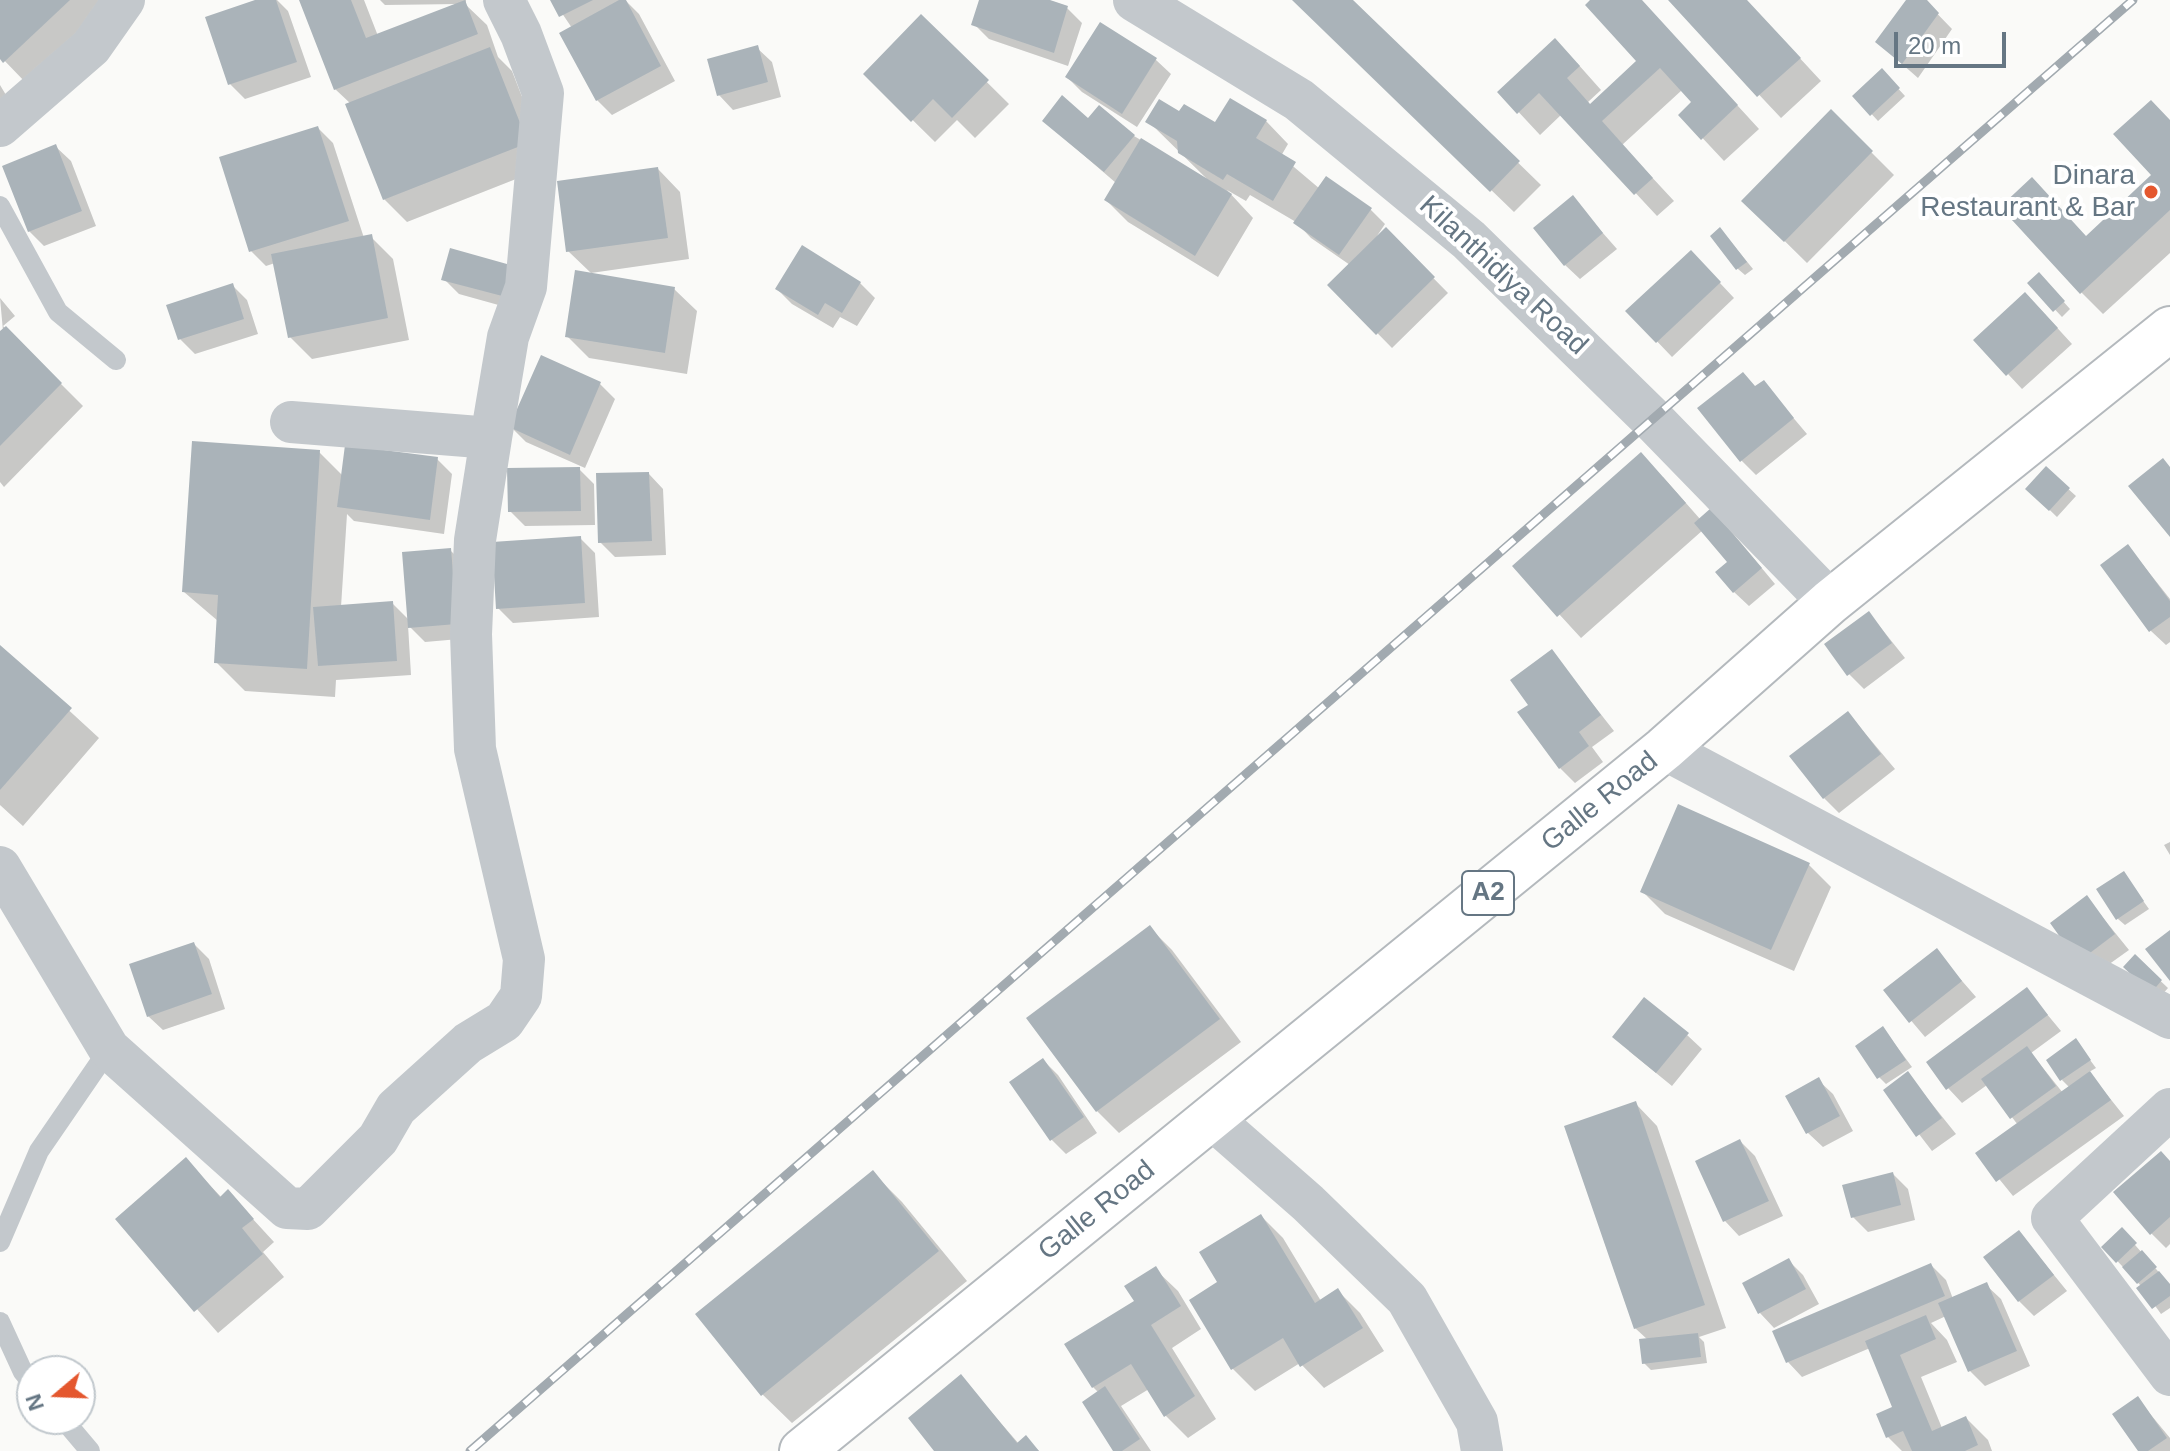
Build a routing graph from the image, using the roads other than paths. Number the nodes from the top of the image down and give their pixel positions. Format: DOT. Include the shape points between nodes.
graph roads {
  1 [pos="124,0"];
  2 [pos="504,0"];
  3 [pos="1135,0"];
  4 [pos="0,126"];
  5 [pos="0,206"];
  6 [pos="2170,329"];
  7 [pos="116,360"];
  8 [pos="291,422"];
  9 [pos="491,438"];
  10 [pos="1830,602"];
  11 [pos="1664,749"];
  12 [pos="0,867"];
  13 [pos="2170,1018"];
  14 [pos="109,1049"];
  15 [pos="2170,1109"];
  16 [pos="1211,1118"];
  17 [pos="0,1242"];
  18 [pos="0,1322"];
  19 [pos="16,1357"];
  20 [pos="2170,1375"];
  21 [pos="76,1435"];
  22 [pos="90,1451"];
  23 [pos="802,1451"];
  24 [pos="1482,1451"];
  1 -- 4 [label="street" via="91,47"];
  2 -- 9 [label="street" via="543,93 526,287 508,337"];
  3 -- 10 [label="street, Kilanthidiya Road" via="1299,100 1469,240"];
  5 -- 7 [label="lane" via="58,312"];
  6 -- 10 [label="highway, Galle Road / A2"];
  8 -- 9 [label="street"];
  9 -- 14 [label="street" via="475,540 475,749 524,959 521,996 504,1021 468,1043 396,1108 378,1139 308,1209 287,1208"];
  10 -- 11 [label="highway, Galle Road / A2"];
  11 -- 13 [label="street"];
  11 -- 16 [label="highway, Galle Road / A2"];
  12 -- 14 [label="street"];
  14 -- 17 [label="lane" via="39,1151"];
  15 -- 20 [label="street" via="2052,1218"];
  16 -- 23 [label="highway, Galle Road / A2"];
  16 -- 24 [label="street" via="1407,1299 1477,1422"];
  18 -- 19 [label="lane"];
  21 -- 22 [label="lane"];
}
